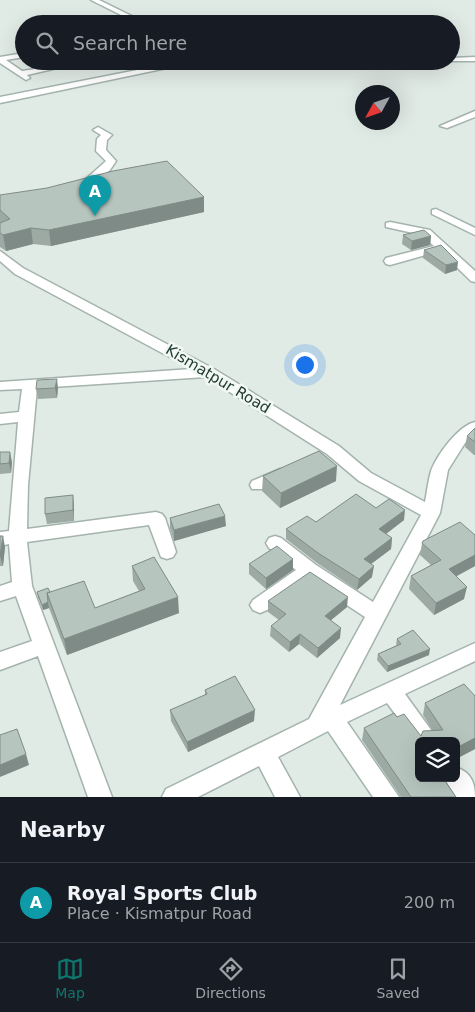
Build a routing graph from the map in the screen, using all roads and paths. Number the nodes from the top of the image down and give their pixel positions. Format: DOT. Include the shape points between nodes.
graph roads {
  1 [pos="94,0"];
  2 [pos="126,15"];
  3 [pos="15,56"];
  4 [pos="0,59"];
  5 [pos="475,59"];
  6 [pos="460,60"];
  7 [pos="10,66"];
  8 [pos="0,68"];
  9 [pos="15,70"];
  10 [pos="15,70"];
  11 [pos="45,70"];
  12 [pos="151,70"];
  13 [pos="0,100"];
  14 [pos="475,114"];
  15 [pos="444,126"];
  16 [pos="98,130"];
  17 [pos="70,193"];
  18 [pos="436,212"];
  19 [pos="390,225"];
  20 [pos="475,232"];
  21 [pos="444,247"];
  22 [pos="0,255"];
  23 [pos="390,261"];
  24 [pos="475,278"];
  25 [pos="209,372"];
  26 [pos="30,383"];
  27 [pos="0,386"];
  28 [pos="27,416"];
  29 [pos="0,419"];
  30 [pos="475,427"];
  31 [pos="333,450"];
  32 [pos="317,458"];
  33 [pos="292,469"];
  34 [pos="258,485"];
  35 [pos="431,513"];
  36 [pos="8,538"];
  37 [pos="274,543"];
  38 [pos="168,552"];
  39 [pos="309,570"];
  40 [pos="22,586"];
  41 [pos="0,594"];
  42 [pos="260,604"];
  43 [pos="377,615"];
  44 [pos="44,645"];
  45 [pos="475,651"];
  46 [pos="0,661"];
  47 [pos="390,691"];
  48 [pos="324,723"];
  49 [pos="425,737"];
  50 [pos="263,752"];
  51 [pos="459,782"];
  52 [pos="178,796"];
  53 [pos="100,797"];
  54 [pos="288,797"];
  55 [pos="387,797"];
  56 [pos="471,797"];
  1 -- 2 [label="street"];
  3 -- 4 [label="street"];
  4 -- 7 [label="street"];
  5 -- 6 [label="street"];
  7 -- 8 [label="street"];
  7 -- 9 [label="street"];
  10 -- 11 [label="street" via="23,76"];
  12 -- 13 [label="street"];
  14 -- 15 [label="street"];
  16 -- 17 [label="street" via="107,136 102,139 101,151 111,161 83,188"];
  18 -- 20 [label="street"];
  19 -- 21 [label="street" via="426,232"];
  21 -- 23 [label="street"];
  21 -- 24 [label="street"];
  22 -- 25 [label="street, Kismatpur Road" via="19,271"];
  25 -- 26 [label="street"];
  25 -- 31 [label="street, Kismatpur Road"];
  26 -- 27 [label="street"];
  26 -- 28 [label="street"];
  28 -- 29 [label="street"];
  28 -- 36 [label="street" via="16,454"];
  30 -- 35 [label="street" via="459,440 440,470"];
  31 -- 32 [label="street"];
  31 -- 35 [label="street, Kismatpur Road" via="365,477"];
  33 -- 34 [label="street"];
  35 -- 43 [label="street"];
  36 -- 38 [label="street" via="156,518"];
  36 -- 40 [label="street"];
  37 -- 39 [label="street"];
  39 -- 42 [label="street"];
  39 -- 43 [label="street"];
  40 -- 41 [label="street"];
  40 -- 44 [label="street"];
  43 -- 48 [label="street"];
  44 -- 46 [label="street"];
  44 -- 53 [label="street"];
  45 -- 47 [label="street"];
  47 -- 48 [label="street"];
  47 -- 49 [label="street"];
  48 -- 50 [label="street"];
  48 -- 55 [label="street"];
  50 -- 52 [label="street"];
  50 -- 54 [label="street"];
  51 -- 56 [label="street"];
}
